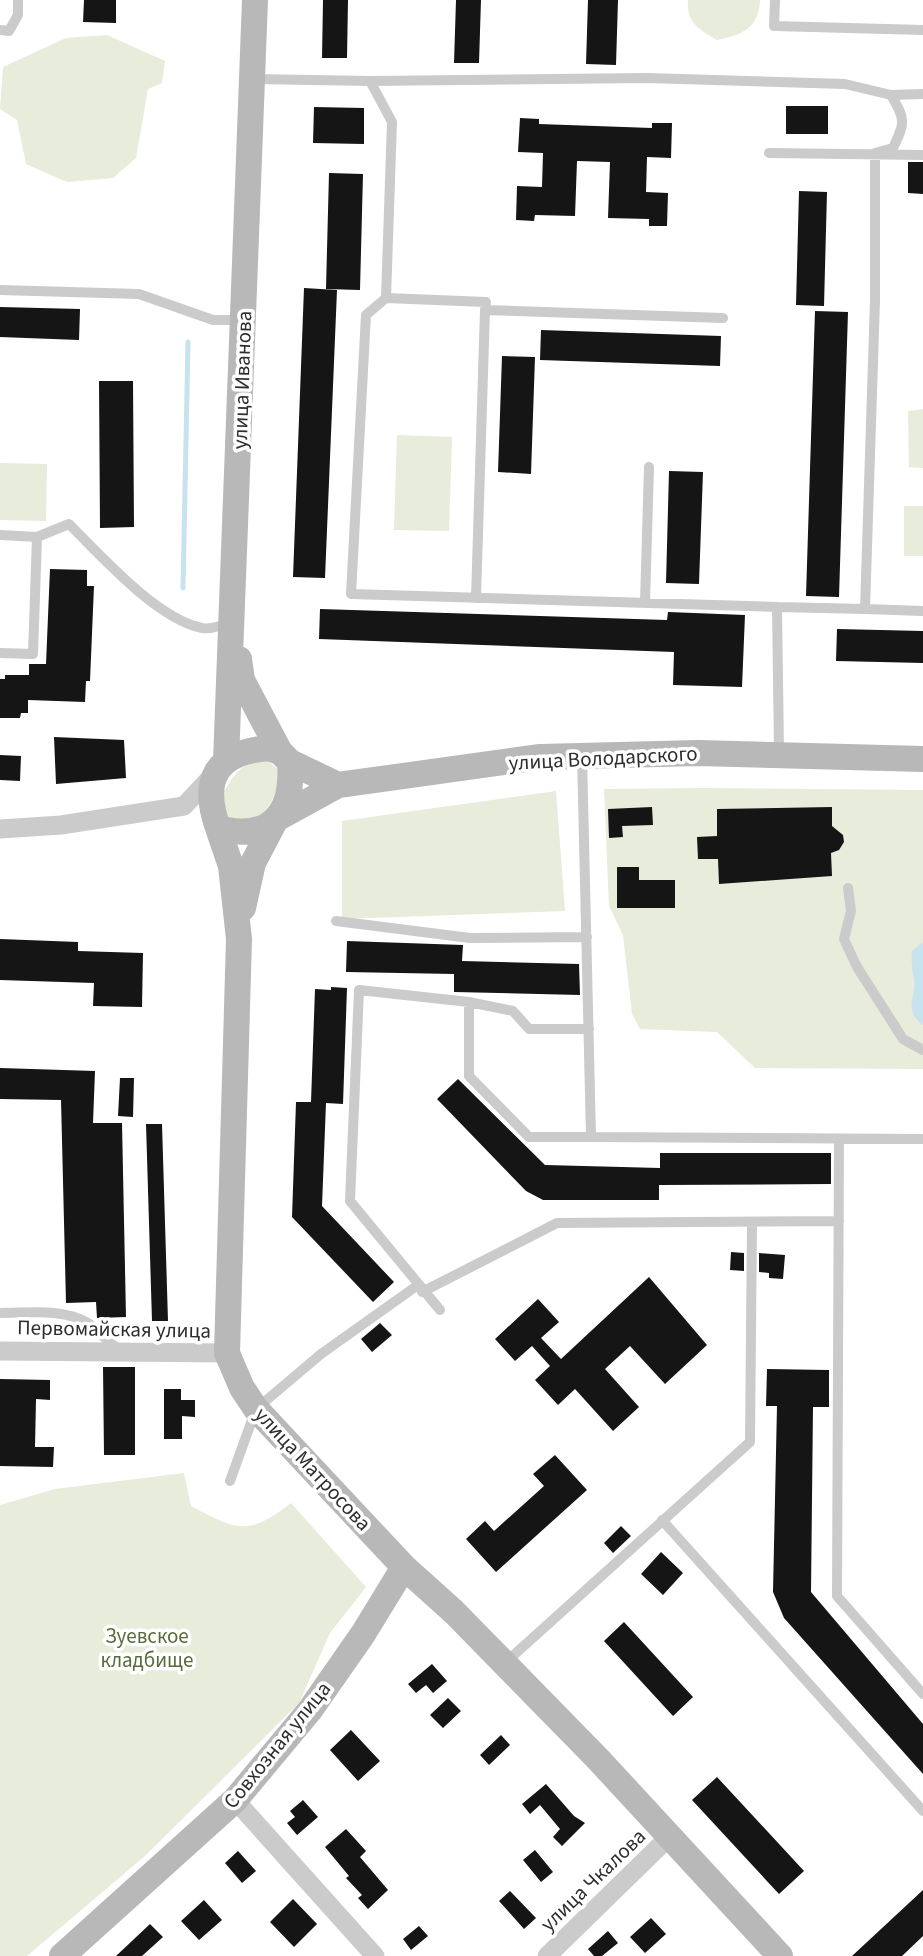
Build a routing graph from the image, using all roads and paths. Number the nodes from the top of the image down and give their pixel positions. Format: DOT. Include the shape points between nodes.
graph roads {
  1 [pos="18,0"];
  2 [pos="255,0"];
  3 [pos="775,0"];
  4 [pos="0,30"];
  5 [pos="923,30"];
  6 [pos="252,79"];
  7 [pos="370,81"];
  8 [pos="923,94"];
  9 [pos="891,96"];
  10 [pos="769,153"];
  11 [pos="875,153"];
  12 [pos="923,155"];
  13 [pos="0,290"];
  14 [pos="386,298"];
  15 [pos="485,310"];
  16 [pos="723,318"];
  17 [pos="244,320"];
  18 [pos="649,467"];
  19 [pos="0,535"];
  20 [pos="37,537"];
  21 [pos="476,598"];
  22 [pos="645,603"];
  23 [pos="777,607"];
  24 [pos="865,609"];
  25 [pos="923,611"];
  26 [pos="233,623"];
  27 [pos="0,653"];
  28 [pos="779,754"];
  29 [pos="582,756"];
  30 [pos="285,757"];
  31 [pos="923,759"];
  32 [pos="221,767"];
  33 [pos="338,785"];
  34 [pos="184,806"];
  35 [pos="276,819"];
  36 [pos="218,828"];
  37 [pos="0,829"];
  38 [pos="848,888"];
  39 [pos="336,921"];
  40 [pos="239,930"];
  41 [pos="587,937"];
  42 [pos="469,1002"];
  43 [pos="589,1029"];
  44 [pos="923,1050"];
  45 [pos="591,1137"];
  46 [pos="839,1139"];
  47 [pos="923,1139"];
  48 [pos="839,1221"];
  49 [pos="752,1222"];
  50 [pos="420,1288"];
  51 [pos="440,1310"];
  52 [pos="0,1313"];
  53 [pos="0,1351"];
  54 [pos="123,1352"];
  55 [pos="227,1353"];
  56 [pos="256,1409"];
  57 [pos="230,1481"];
  58 [pos="662,1520"];
  59 [pos="404,1567"];
  60 [pos="505,1664"];
  61 [pos="923,1693"];
  62 [pos="235,1800"];
  63 [pos="923,1811"];
  64 [pos="670,1836"];
  65 [pos="62,1956"];
  66 [pos="375,1956"];
  67 [pos="547,1956"];
  68 [pos="780,1956"];
  1 -- 4 [label="lane" via="18,15 9,31"];
  2 -- 6 [label="street, улица Иванова"];
  3 -- 5 [label="lane" via="774,26"];
  6 -- 7 [label="lane"];
  6 -- 17 [label="street, улица Иванова"];
  7 -- 9 [label="lane" via="647,78 845,84"];
  7 -- 14 [label="lane" via="392,122"];
  8 -- 9 [label="lane"];
  9 -- 11 [label="lane" via="904,125 893,148"];
  10 -- 11 [label="lane"];
  11 -- 12 [label="lane"];
  11 -- 24 [label="lane"];
  13 -- 17 [label="lane" via="139,294 213,320"];
  14 -- 15 [label="lane" via="486,302"];
  14 -- 21 [label="lane" via="366,315 351,594"];
  15 -- 16 [label="lane"];
  15 -- 21 [label="lane"];
  17 -- 26 [label="street, улица Иванова"];
  18 -- 22 [label="lane"];
  19 -- 20 [label="lane"];
  20 -- 26 [label="lane" via="69,524 160,607 203,629"];
  20 -- 27 [label="lane" via="33,654"];
  21 -- 22 [label="lane"];
  22 -- 23 [label="lane"];
  23 -- 24 [label="lane"];
  23 -- 28 [label="lane"];
  24 -- 25 [label="lane"];
  26 -- 30 [label="street" via="242,680"];
  26 -- 32 [label="street, улица Иванова"];
  28 -- 29 [label="street, улица Володарского"];
  28 -- 31 [label="street, улица Володарского"];
  29 -- 33 [label="street, улица Володарского" via="540,757"];
  29 -- 41 [label="lane"];
  30 -- 32 [label="street" via="268,748 253,749"];
  30 -- 33 [label="street"];
  30 -- 35 [label="street" via="292,782"];
  32 -- 34 [label="street"];
  32 -- 36 [label="street" via="209,803"];
  33 -- 35 [label="street"];
  34 -- 36 [label="street"];
  34 -- 37 [label="street" via="61,825"];
  35 -- 36 [label="street" via="263,830 240,834"];
  35 -- 40 [label="street" via="253,863"];
  36 -- 40 [label="street, улица Матросова" via="231,866"];
  38 -- 44 [label="lane" via="851,911 844,939 903,1039"];
  39 -- 41 [label="lane" via="470,938"];
  40 -- 55 [label="street, улица Матросова"];
  41 -- 43 [label="lane"];
  42 -- 43 [label="lane" via="513,1011 528,1030"];
  42 -- 45 [label="lane" via="469,1076 529,1137"];
  42 -- 50 [label="lane" via="359,990 350,1201"];
  43 -- 45 [label="lane"];
  45 -- 46 [label="lane"];
  46 -- 47 [label="lane"];
  46 -- 48 [label="lane"];
  48 -- 49 [label="lane"];
  48 -- 61 [label="lane" via="837,1596"];
  49 -- 50 [label="lane" via="557,1223"];
  49 -- 58 [label="lane" via="750,1442"];
  50 -- 51 [label="lane"];
  50 -- 56 [label="lane" via="321,1354"];
  52 -- 54 [label="lane" via="74,1316"];
  53 -- 54 [label="street, Первомайская улица"];
  54 -- 55 [label="street, Первомайская улица"];
  55 -- 56 [label="street, улица Матросова"];
  56 -- 57 [label="lane"];
  56 -- 59 [label="street, улица Матросова"];
  58 -- 60 [label="lane" via="516,1649"];
  58 -- 63 [label="lane"];
  59 -- 60 [label="street, улица Матросова"];
  59 -- 62 [label="street, Совхозная улица" via="310,1710"];
  60 -- 64 [label="street, улица Матросова"];
  62 -- 65 [label="street, Совхозная улица"];
  62 -- 66 [label="street"];
  64 -- 67 [label="street, улица Чкалова"];
  64 -- 68 [label="street, улица Матросова"];
}
